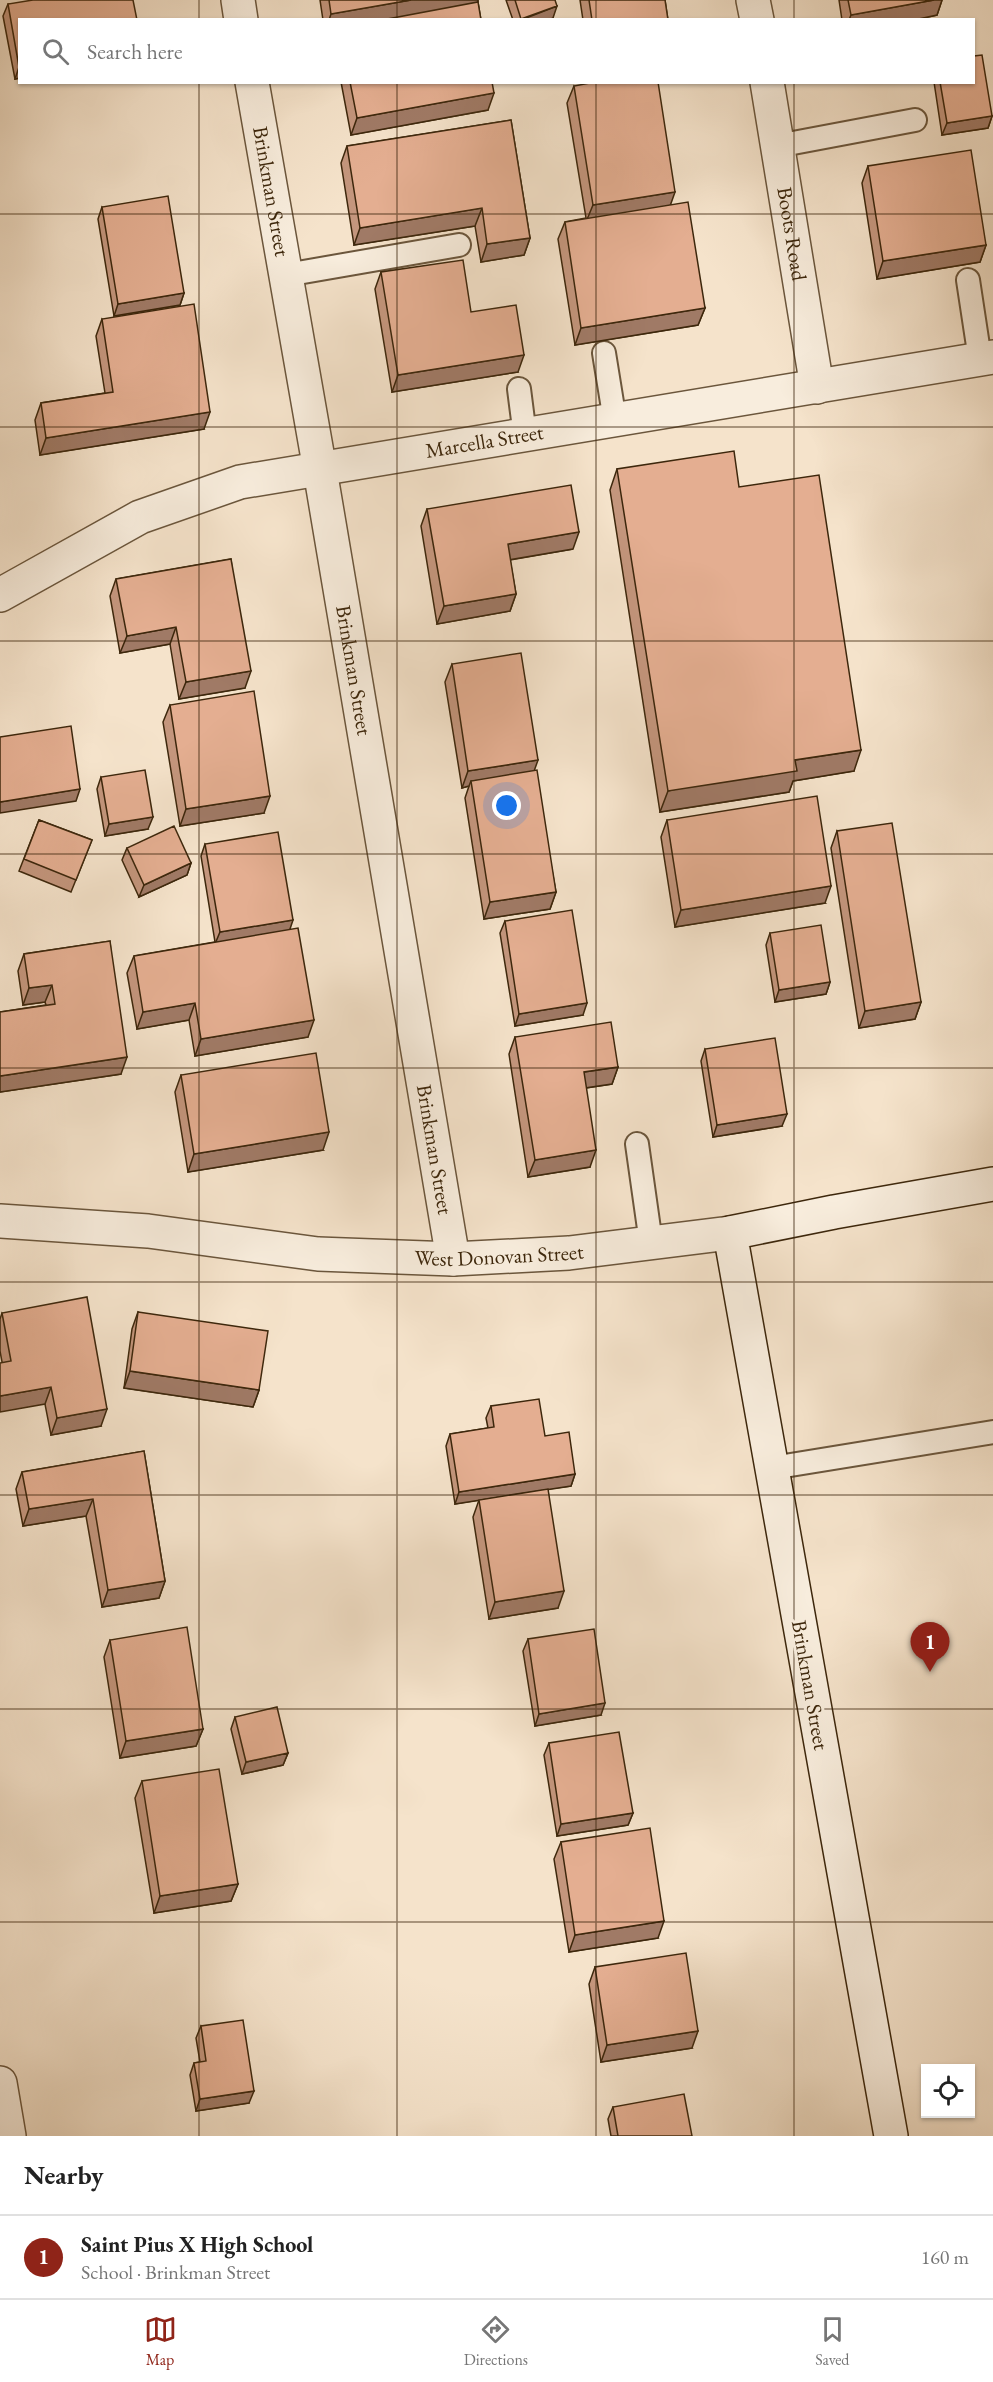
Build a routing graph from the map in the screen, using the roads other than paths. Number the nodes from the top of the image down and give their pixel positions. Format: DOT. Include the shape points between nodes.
graph roads {
  1 [pos="238,0"];
  2 [pos="753,0"];
  3 [pos="241,18"];
  4 [pos="757,18"];
  5 [pos="252,84"];
  6 [pos="767,84"];
  7 [pos="915,120"];
  8 [pos="777,146"];
  9 [pos="459,245"];
  10 [pos="286,275"];
  11 [pos="968,280"];
  12 [pos="604,353"];
  13 [pos="987,358"];
  14 [pos="818,387"];
  15 [pos="519,389"];
  16 [pos="615,421"];
  17 [pos="525,436"];
  18 [pos="320,470"];
  19 [pos="0,595"];
  20 [pos="637,1144"];
  21 [pos="993,1184"];
  22 [pos="0,1221"];
  23 [pos="730,1233"];
  24 [pos="651,1243"];
  25 [pos="453,1259"];
  26 [pos="993,1432"];
  27 [pos="772,1468"];
  28 [pos="0,2083"];
  29 [pos="9,2136"];
  30 [pos="891,2136"];
  1 -- 3 [label="street"];
  2 -- 4 [label="street"];
  5 -- 10 [label="street, Brinkman Street"];
  6 -- 8 [label="street, Boots Road"];
  7 -- 8 [label="lane"];
  8 -- 14 [label="street, Boots Road"];
  9 -- 10 [label="lane"];
  10 -- 18 [label="street, Brinkman Street"];
  11 -- 13 [label="lane"];
  12 -- 16 [label="lane"];
  13 -- 14 [label="street, Marcella Street"];
  14 -- 16 [label="street, Marcella Street"];
  15 -- 17 [label="lane"];
  16 -- 17 [label="street, Marcella Street"];
  17 -- 18 [label="street, Marcella Street"];
  18 -- 19 [label="street, Marcella Street" via="240,482 140,517"];
  18 -- 25 [label="street, Brinkman Street"];
  20 -- 24 [label="lane"];
  21 -- 23 [label="street, West Donovan Street"];
  22 -- 25 [label="street, West Donovan Street" via="148,1231 318,1254"];
  23 -- 24 [label="street, West Donovan Street"];
  23 -- 27 [label="street, Brinkman Street"];
  24 -- 25 [label="street, West Donovan Street" via="569,1253"];
  26 -- 27 [label="lane"];
  27 -- 30 [label="street, Brinkman Street"];
  28 -- 29 [label="street"];
}
